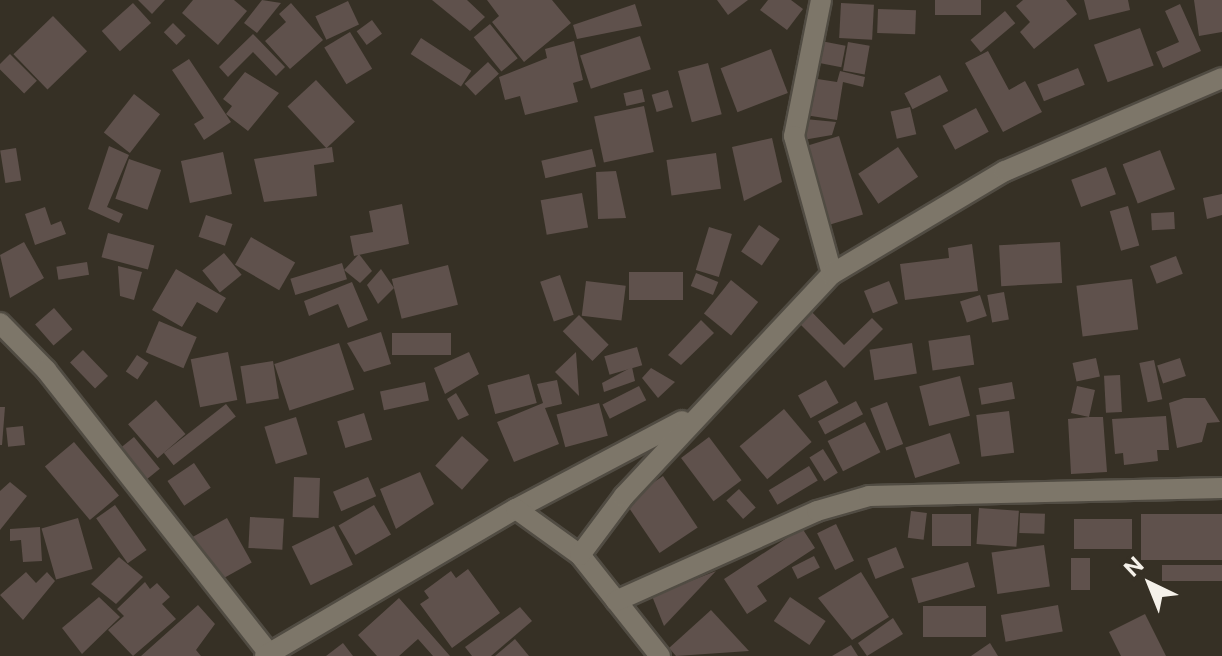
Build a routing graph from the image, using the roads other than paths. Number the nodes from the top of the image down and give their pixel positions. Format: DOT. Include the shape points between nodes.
graph roads {
  1 [pos="821,0"];
  2 [pos="1222,78"];
  3 [pos="832,274"];
  4 [pos="0,323"];
  5 [pos="707,403"];
  6 [pos="1222,488"];
  7 [pos="516,509"];
  8 [pos="580,555"];
  9 [pos="616,601"];
  10 [pos="267,654"];
  11 [pos="660,656"];
  1 -- 3 [label="street" via="794,136"];
  2 -- 3 [label="street" via="1005,171"];
  3 -- 5 [label="street"];
  4 -- 10 [label="street" via="46,370"];
  5 -- 7 [label="street"];
  5 -- 8 [label="street"];
  6 -- 9 [label="street" via="869,496 817,511"];
  7 -- 8 [label="street"];
  7 -- 10 [label="street"];
  8 -- 9 [label="street"];
  9 -- 11 [label="street"];
}
